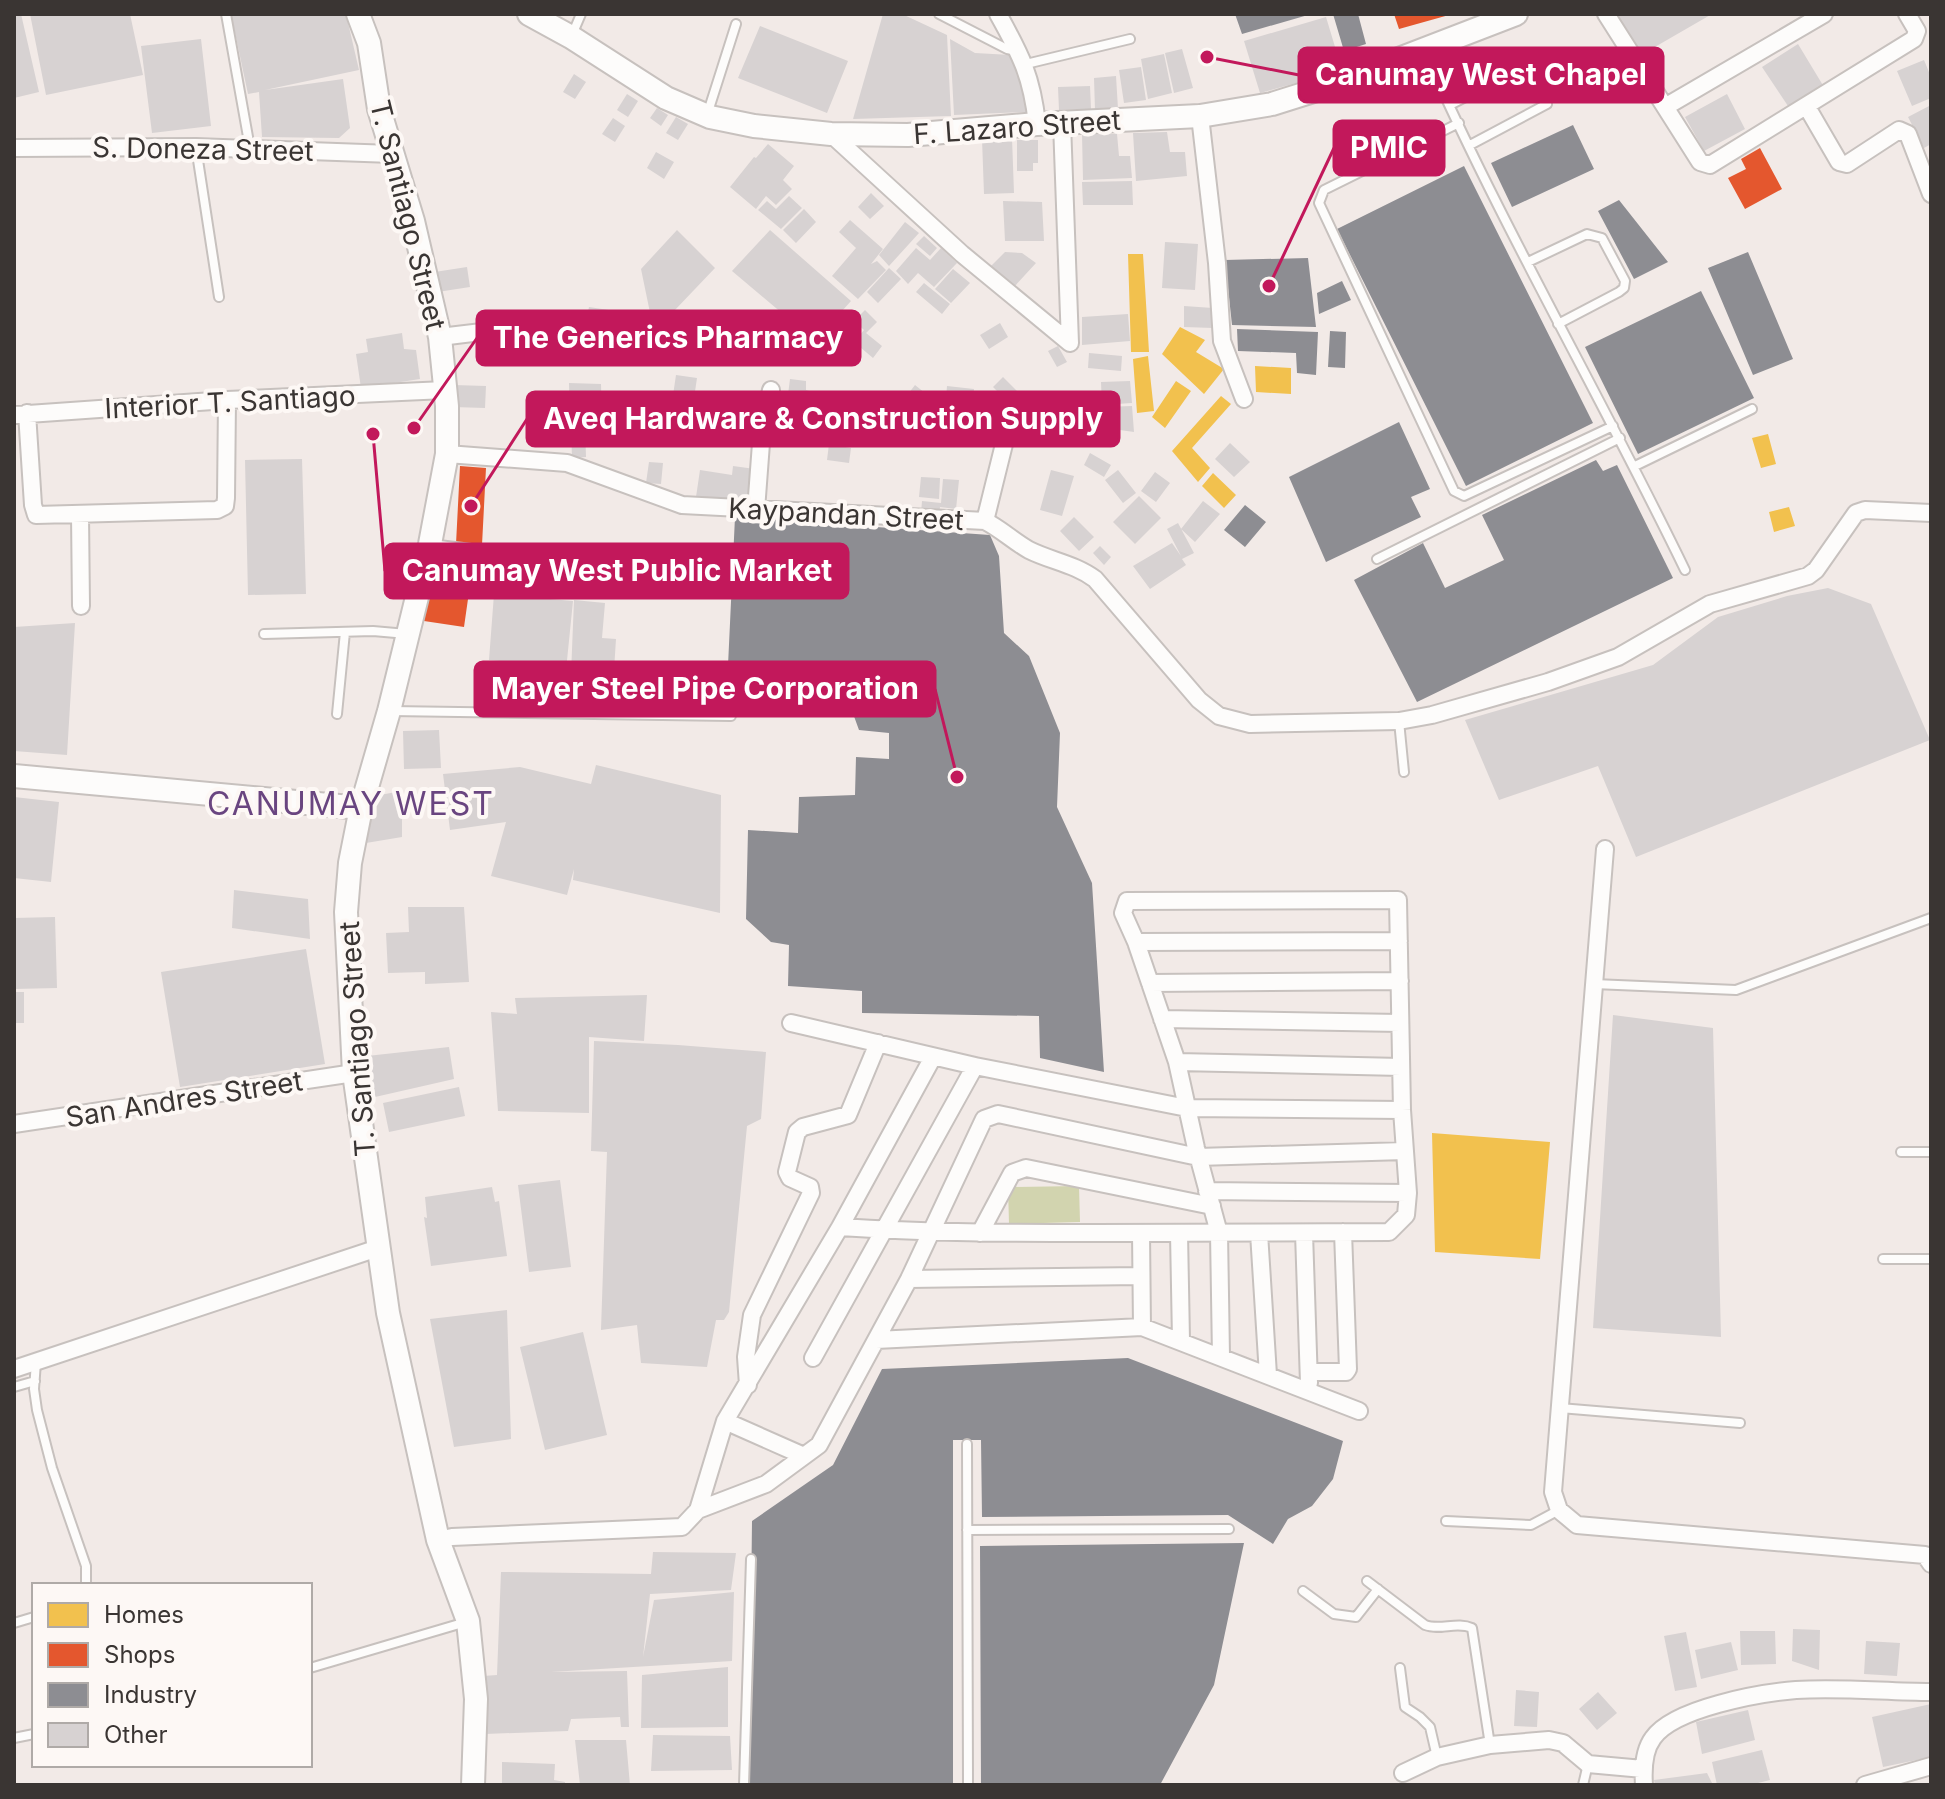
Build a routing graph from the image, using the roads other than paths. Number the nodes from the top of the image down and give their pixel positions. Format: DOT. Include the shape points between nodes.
graph roads {
  1 [pos="226,14"];
  2 [pos="358,14"];
  3 [pos="529,14"];
  4 [pos="581,14"];
  5 [pos="939,14"];
  6 [pos="998,14"];
  7 [pos="1516,14"];
  8 [pos="1606,14"];
  9 [pos="1824,14"];
  10 [pos="1907,14"];
  11 [pos="736,24"];
  12 [pos="571,37"];
  13 [pos="1130,39"];
  14 [pos="1424,51"];
  15 [pos="1022,58"];
  16 [pos="1450,105"];
  17 [pos="1665,107"];
  18 [pos="1807,107"];
  19 [pos="706,116"];
  20 [pos="1200,116"];
  21 [pos="1062,123"];
  22 [pos="1459,123"];
  23 [pos="1037,124"];
  24 [pos="831,134"];
  25 [pos="1470,145"];
  26 [pos="196,147"];
  27 [pos="14,148"];
  28 [pos="250,148"];
  29 [pos="392,154"];
  30 [pos="1931,194"];
  31 [pos="1528,262"];
  32 [pos="219,297"];
  33 [pos="1558,324"];
  34 [pos="606,328"];
  35 [pos="440,337"];
  36 [pos="445,390"];
  37 [pos="771,390"];
  38 [pos="1244,399"];
  39 [pos="227,400"];
  40 [pos="1752,409"];
  41 [pos="20,414"];
  42 [pos="1010,420"];
  43 [pos="1613,426"];
  44 [pos="1620,438"];
  45 [pos="447,454"];
  46 [pos="1635,466"];
  47 [pos="756,510"];
  48 [pos="1931,513"];
  49 [pos="80,515"];
  50 [pos="985,521"];
  51 [pos="430,544"];
  52 [pos="1377,559"];
  53 [pos="560,560"];
  54 [pos="1685,570"];
  55 [pos="81,606"];
  56 [pos="345,632"];
  57 [pos="264,634"];
  58 [pos="408,634"];
  59 [pos="389,711"];
  60 [pos="337,714"];
  61 [pos="731,716"];
  62 [pos="1399,721"];
  63 [pos="1404,772"];
  64 [pos="14,776"];
  65 [pos="361,808"];
  66 [pos="1605,849"];
  67 [pos="1931,918"];
  68 [pos="1399,941"];
  69 [pos="1136,942"];
  70 [pos="1400,981"];
  71 [pos="1150,983"];
  72 [pos="1594,984"];
  73 [pos="1162,1019"];
  74 [pos="791,1023"];
  75 [pos="1400,1023"];
  76 [pos="878,1043"];
  77 [pos="933,1057"];
  78 [pos="1177,1062"];
  79 [pos="975,1066"];
  80 [pos="1401,1067"];
  81 [pos="354,1073"];
  82 [pos="1187,1108"];
  83 [pos="1402,1110"];
  84 [pos="14,1124"];
  85 [pos="1405,1151"];
  86 [pos="1901,1152"];
  87 [pos="1931,1152"];
  88 [pos="1198,1157"];
  89 [pos="1408,1193"];
  90 [pos="1209,1198"];
  91 [pos="840,1227"];
  92 [pos="884,1230"];
  93 [pos="930,1231"];
  94 [pos="1343,1232"];
  95 [pos="980,1233"];
  96 [pos="1141,1233"];
  97 [pos="1179,1233"];
  98 [pos="1219,1233"];
  99 [pos="1259,1233"];
  100 [pos="1304,1233"];
  101 [pos="378,1248"];
  102 [pos="1883,1259"];
  103 [pos="1931,1259"];
  104 [pos="1141,1276"];
  105 [pos="909,1279"];
  106 [pos="1142,1327"];
  107 [pos="876,1340"];
  108 [pos="1181,1340"];
  109 [pos="1221,1356"];
  110 [pos="813,1358"];
  111 [pos="36,1362"];
  112 [pos="14,1369"];
  113 [pos="1309,1372"];
  114 [pos="1268,1375"];
  115 [pos="35,1381"];
  116 [pos="748,1385"];
  117 [pos="14,1387"];
  118 [pos="1309,1391"];
  119 [pos="1560,1408"];
  120 [pos="1359,1411"];
  121 [pos="725,1421"];
  122 [pos="1740,1423"];
  123 [pos="967,1444"];
  124 [pos="804,1456"];
  125 [pos="698,1510"];
  126 [pos="1559,1510"];
  127 [pos="1446,1521"];
  128 [pos="1229,1529"];
  129 [pos="967,1530"];
  130 [pos="438,1540"];
  131 [pos="751,1559"];
  132 [pos="1931,1564"];
  133 [pos="1367,1581"];
  134 [pos="86,1583"];
  135 [pos="1378,1589"];
  136 [pos="1303,1591"];
  137 [pos="468,1621"];
  138 [pos="312,1667"];
  139 [pos="1400,1668"];
  140 [pos="1931,1692"];
  141 [pos="1490,1745"];
  142 [pos="1437,1757"];
  143 [pos="1588,1764"];
  144 [pos="1931,1766"];
  145 [pos="1644,1777"];
  146 [pos="1405,1778"];
  147 [pos="473,1785"];
  148 [pos="744,1785"];
  149 [pos="968,1785"];
  150 [pos="1583,1785"];
  151 [pos="1865,1785"];
  1 -- 28 [label="lane"];
  2 -- 29 [label="main road, T. Santiago Street"];
  3 -- 12 [label="main road, F. Lazaro Street"];
  4 -- 12 [label="lane"];
  5 -- 15 [label="lane"];
  6 -- 15 [label="street"];
  7 -- 14 [label="main road, F. Lazaro Street"];
  8 -- 17 [label="street"];
  9 -- 17 [label="street"];
  10 -- 18 [label="street" via="1917,31 1914,39"];
  11 -- 19 [label="lane"];
  12 -- 19 [label="main road, F. Lazaro Street" via="631,78"];
  13 -- 15 [label="lane"];
  14 -- 16 [label="lane"];
  14 -- 20 [label="main road, F. Lazaro Street" via="1272,104"];
  15 -- 23 [label="street"];
  16 -- 22 [label="lane"];
  16 -- 25 [label="lane" via="1526,66 1547,104"];
  17 -- 18 [label="street" via="1700,162 1710,165"];
  18 -- 30 [label="street" via="1843,164 1904,131"];
  19 -- 24 [label="main road, F. Lazaro Street"];
  20 -- 21 [label="main road, F. Lazaro Street"];
  20 -- 38 [label="street" via="1222,341"];
  21 -- 23 [label="main road, F. Lazaro Street"];
  21 -- 24 [label="street" via="1070,343 962,254"];
  22 -- 25 [label="lane"];
  22 -- 43 [label="lane" via="1324,190 1319,203 1454,491 1464,496"];
  23 -- 24 [label="main road, F. Lazaro Street" via="908,135"];
  25 -- 31 [label="lane"];
  26 -- 27 [label="street, S. Doneza Street"];
  26 -- 28 [label="street, S. Doneza Street"];
  26 -- 32 [label="lane"];
  28 -- 29 [label="street, S. Doneza Street"];
  29 -- 35 [label="main road, T. Santiago Street"];
  31 -- 33 [label="lane"];
  31 -- 33 [label="lane" via="1587,234 1596,235 1625,281 1619,292"];
  33 -- 43 [label="lane"];
  34 -- 35 [label="street" via="539,325"];
  35 -- 36 [label="main road, T. Santiago Street"];
  36 -- 39 [label="street, Interior T. Santiago"];
  36 -- 45 [label="main road, T. Santiago Street"];
  37 -- 47 [label="street"];
  39 -- 41 [label="street, Interior T. Santiago"];
  39 -- 49 [label="street" via="225,506"];
  40 -- 46 [label="lane"];
  41 -- 49 [label="street" via="34,511 40,516"];
  42 -- 50 [label="street"];
  43 -- 44 [label="lane"];
  44 -- 46 [label="lane"];
  44 -- 52 [label="lane"];
  45 -- 47 [label="street, Kaypandan Street" via="567,463 682,505"];
  45 -- 51 [label="main road, T. Santiago Street"];
  46 -- 54 [label="lane"];
  47 -- 50 [label="street, Kaypandan Street"];
  48 -- 62 [label="street, Kaypandan Street" via="1856,513 1808,576 1710,604 1618,657 1548,682"];
  49 -- 55 [label="street"];
  50 -- 62 [label="street, Kaypandan Street" via="1026,548 1095,579 1199,700 1219,716 1250,724"];
  51 -- 53 [label="lane"];
  51 -- 58 [label="main road, T. Santiago Street"];
  56 -- 57 [label="lane"];
  56 -- 58 [label="lane"];
  56 -- 60 [label="lane"];
  58 -- 59 [label="main road, T. Santiago Street"];
  59 -- 61 [label="lane"];
  59 -- 65 [label="main road, T. Santiago Street"];
  62 -- 63 [label="lane"];
  64 -- 65 [label="main road"];
  65 -- 81 [label="main road, T. Santiago Street" via="346,912"];
  66 -- 72 [label="street"];
  67 -- 72 [label="lane" via="1736,990"];
  68 -- 69 [label="street"];
  68 -- 69 [label="street" via="1398,900 1127,901 1123,913"];
  68 -- 70 [label="street"];
  69 -- 71 [label="street"];
  70 -- 71 [label="street"];
  70 -- 75 [label="street"];
  71 -- 73 [label="street"];
  72 -- 119 [label="street"];
  73 -- 75 [label="street"];
  73 -- 78 [label="street"];
  74 -- 76 [label="street"];
  75 -- 80 [label="street"];
  76 -- 77 [label="street"];
  76 -- 116 [label="street" via="848,1115 797,1132 787,1172 811,1193 752,1315"];
  77 -- 79 [label="street"];
  77 -- 91 [label="street"];
  78 -- 80 [label="street"];
  78 -- 82 [label="street"];
  79 -- 82 [label="street"];
  79 -- 92 [label="street"];
  80 -- 83 [label="street"];
  81 -- 84 [label="street, San Andres Street"];
  81 -- 101 [label="main road, T. Santiago Street"];
  82 -- 83 [label="street"];
  82 -- 88 [label="street"];
  83 -- 85 [label="street"];
  85 -- 88 [label="street"];
  85 -- 89 [label="street"];
  86 -- 87 [label="lane"];
  88 -- 90 [label="street"];
  88 -- 93 [label="street" via="998,1114 984,1119"];
  89 -- 90 [label="street"];
  89 -- 94 [label="street" via="1406,1215 1389,1232"];
  90 -- 95 [label="street" via="1026,1168 1012,1173"];
  90 -- 98 [label="street"];
  91 -- 92 [label="street"];
  91 -- 116 [label="street"];
  92 -- 93 [label="street"];
  92 -- 110 [label="street"];
  93 -- 95 [label="street"];
  93 -- 105 [label="street"];
  94 -- 100 [label="street"];
  94 -- 113 [label="street" via="1348,1369"];
  95 -- 96 [label="street"];
  96 -- 97 [label="street"];
  96 -- 104 [label="street"];
  97 -- 98 [label="street"];
  97 -- 108 [label="street"];
  98 -- 99 [label="street"];
  98 -- 109 [label="street"];
  99 -- 100 [label="street"];
  99 -- 114 [label="street"];
  100 -- 113 [label="street"];
  101 -- 111 [label="street"];
  101 -- 130 [label="main road, T. Santiago Street"];
  102 -- 103 [label="lane"];
  104 -- 105 [label="street"];
  104 -- 106 [label="street"];
  105 -- 107 [label="street"];
  106 -- 107 [label="street"];
  106 -- 108 [label="street"];
  107 -- 124 [label="street" via="819,1445"];
  108 -- 109 [label="street"];
  109 -- 114 [label="street"];
  111 -- 112 [label="street"];
  111 -- 115 [label="lane"];
  113 -- 118 [label="street"];
  114 -- 118 [label="street"];
  115 -- 117 [label="lane"];
  115 -- 134 [label="lane" via="37,1410 86,1566"];
  116 -- 121 [label="street"];
  118 -- 120 [label="street"];
  119 -- 122 [label="lane"];
  119 -- 126 [label="street" via="1553,1492"];
  121 -- 124 [label="street"];
  121 -- 125 [label="street"];
  123 -- 129 [label="lane"];
  124 -- 125 [label="street" via="766,1484"];
  125 -- 130 [label="street" via="682,1527"];
  126 -- 127 [label="lane" via="1531,1525"];
  126 -- 132 [label="street" via="1577,1525 1925,1555"];
  128 -- 129 [label="lane"];
  129 -- 149 [label="lane"];
  130 -- 137 [label="main road, T. Santiago Street"];
  131 -- 148 [label="lane"];
  133 -- 135 [label="lane"];
  135 -- 136 [label="lane" via="1356,1617 1334,1614"];
  135 -- 141 [label="lane" via="1432,1628 1472,1628"];
  137 -- 138 [label="lane"];
  137 -- 147 [label="main road, T. Santiago Street" via="476,1699"];
  139 -- 142 [label="lane" via="1405,1707 1430,1727"];
  140 -- 145 [label="street" via="1796,1690 1723,1703 1674,1719 1652,1738"];
  141 -- 142 [label="street"];
  141 -- 143 [label="street" via="1549,1740 1563,1743"];
  142 -- 146 [label="street"];
  143 -- 145 [label="street"];
  143 -- 150 [label="lane"];
  144 -- 151 [label="street"];
}
